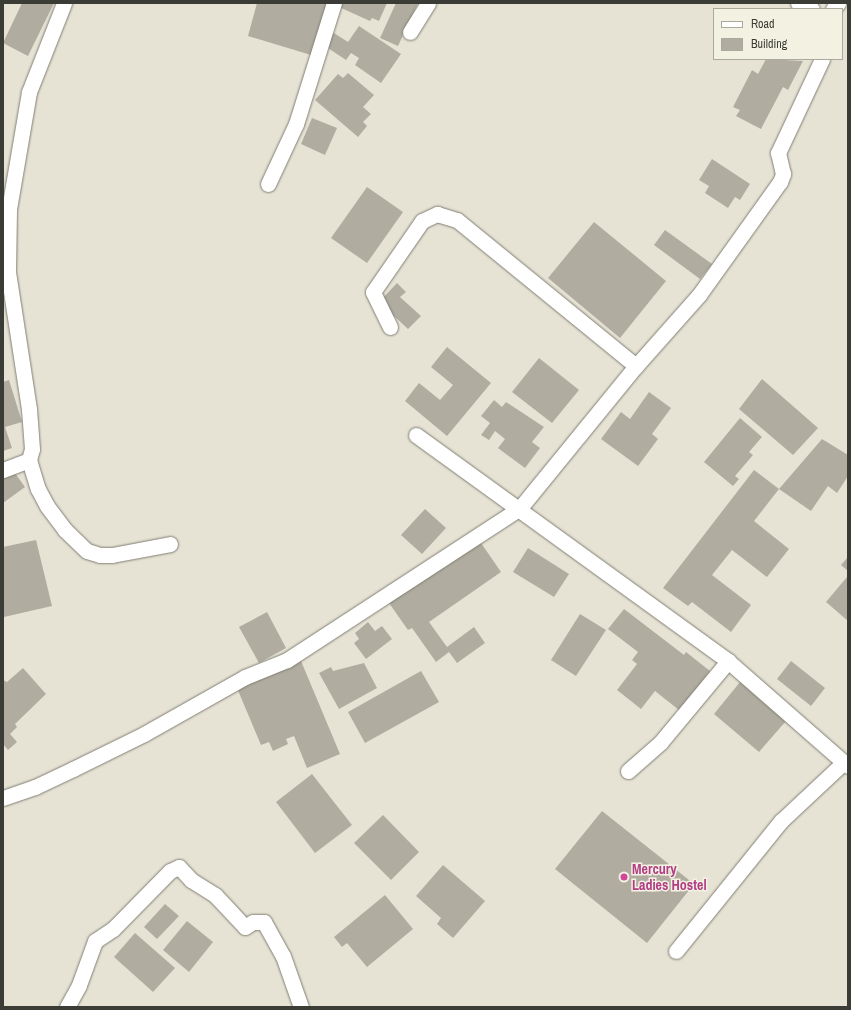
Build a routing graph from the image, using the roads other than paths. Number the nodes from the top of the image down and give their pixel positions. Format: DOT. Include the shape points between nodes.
graph roads {
  1 [pos="64,3"];
  2 [pos="334,3"];
  3 [pos="428,3"];
  4 [pos="798,3"];
  5 [pos="810,8"];
  6 [pos="410,32"];
  7 [pos="822,60"];
  8 [pos="268,184"];
  9 [pos="390,327"];
  10 [pos="636,366"];
  11 [pos="416,435"];
  12 [pos="29,460"];
  13 [pos="3,470"];
  14 [pos="520,508"];
  15 [pos="170,544"];
  16 [pos="728,661"];
  17 [pos="846,764"];
  18 [pos="628,771"];
  19 [pos="3,798"];
  20 [pos="676,951"];
  21 [pos="67,1007"];
  22 [pos="301,1007"];
  1 -- 12 [label="street" via="29,92 9,209 8,272 29,409 32,449"];
  2 -- 8 [label="street" via="296,124"];
  3 -- 6 [label="street"];
  4 -- 5 [label="street"];
  7 -- 10 [label="street" via="778,153 783,174 780,182 699,295"];
  9 -- 10 [label="street" via="372,292 422,221 437,214 457,220"];
  10 -- 14 [label="street"];
  11 -- 14 [label="street"];
  12 -- 13 [label="street"];
  12 -- 15 [label="street" via="47,506 65,530 87,551 100,555 112,554"];
  14 -- 16 [label="street"];
  14 -- 19 [label="street" via="287,660 245,676 73,770"];
  16 -- 17 [label="street"];
  16 -- 18 [label="street" via="660,742"];
  17 -- 20 [label="street" via="781,821"];
  21 -- 22 [label="street" via="95,941 113,930 170,871 179,867 191,880 216,895 245,926 253,922 264,922 283,956"];
}
